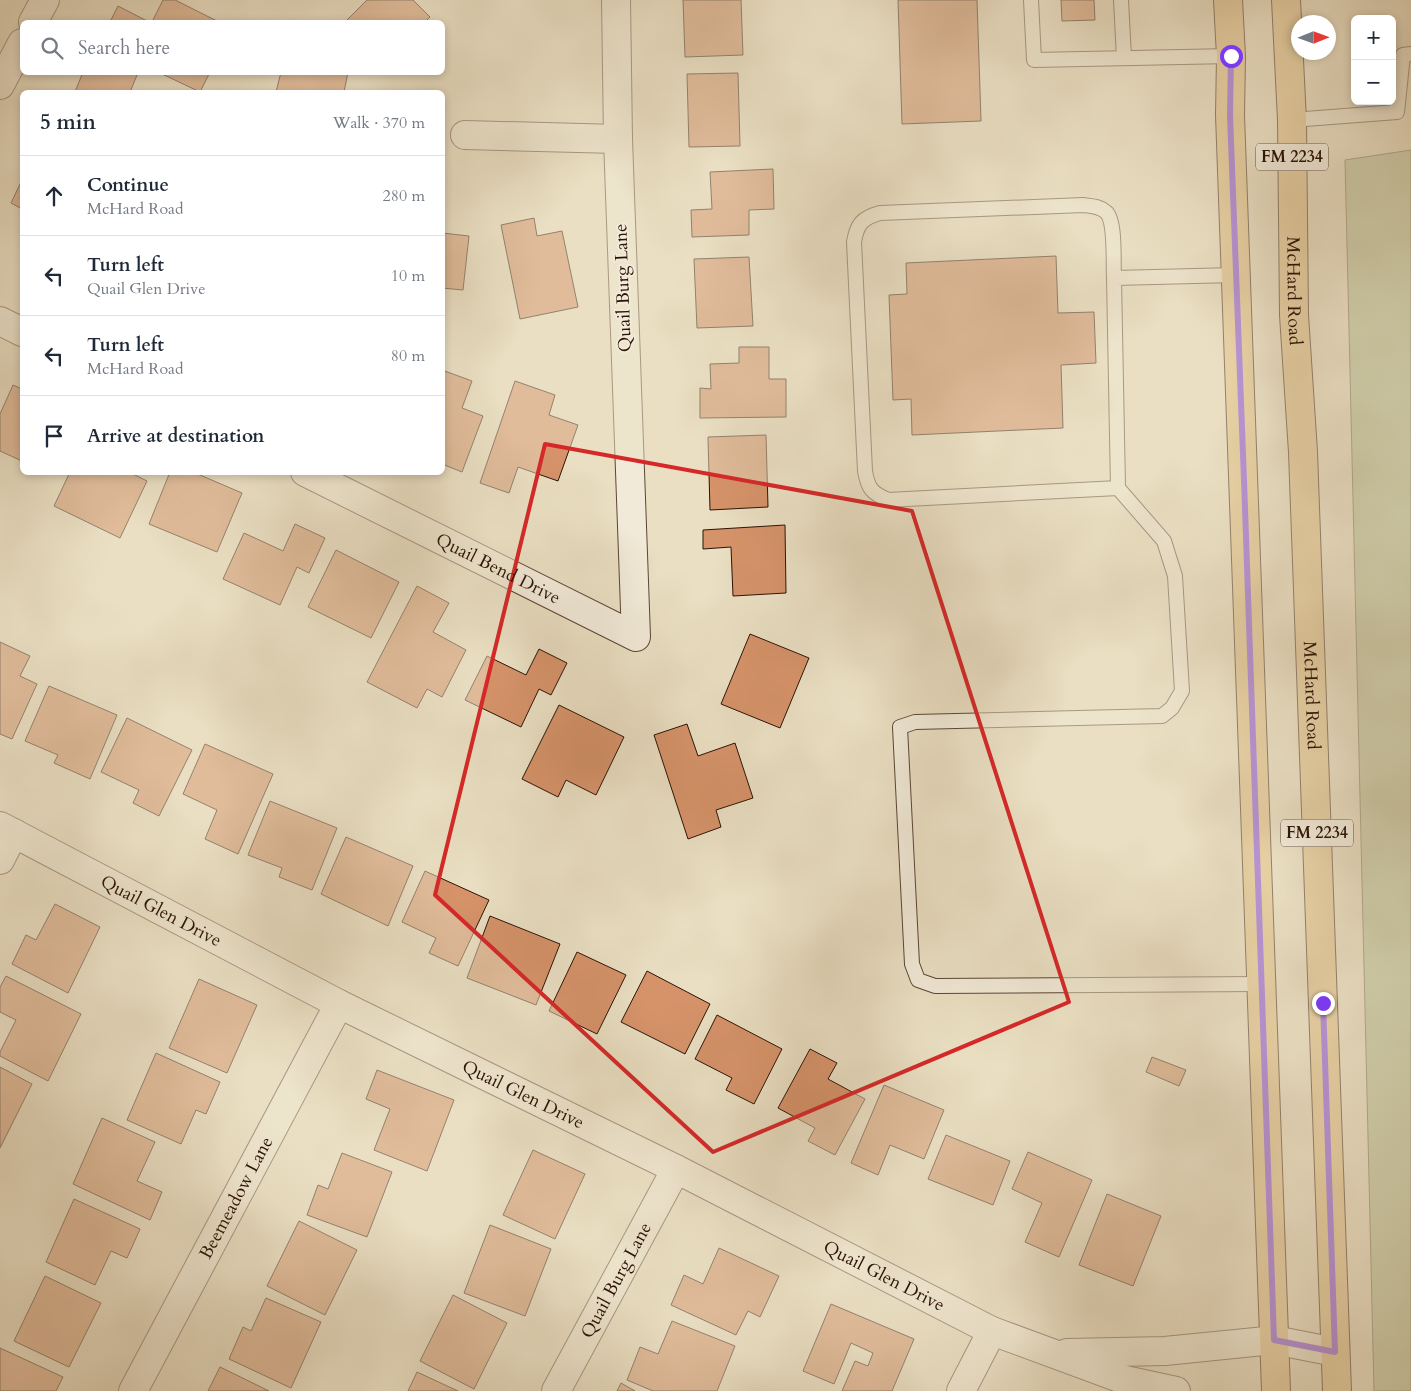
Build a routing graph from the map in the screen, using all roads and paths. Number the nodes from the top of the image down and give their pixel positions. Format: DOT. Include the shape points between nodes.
graph roads {
  1 [pos="45,0"];
  2 [pos="616,0"];
  3 [pos="1031,0"];
  4 [pos="1121,0"];
  5 [pos="1228,0"];
  6 [pos="1286,0"];
  7 [pos="34,20"];
  8 [pos="20,47"];
  9 [pos="1411,54"];
  10 [pos="1231,56"];
  11 [pos="1124,58"];
  12 [pos="0,86"];
  13 [pos="1292,120"];
  14 [pos="465,135"];
  15 [pos="618,139"];
  16 [pos="1236,274"];
  17 [pos="1114,278"];
  18 [pos="0,320"];
  19 [pos="20,331"];
  20 [pos="311,475"];
  21 [pos="1118,488"];
  22 [pos="634,576"];
  23 [pos="7,829"];
  24 [pos="0,860"];
  25 [pos="1261,984"];
  26 [pos="339,1004"];
  27 [pos="676,1169"];
  28 [pos="992,1331"];
  29 [pos="1274,1340"];
  30 [pos="1335,1352"];
  31 [pos="1051,1353"];
  32 [pos="133,1391"];
  33 [pos="556,1391"];
  34 [pos="960,1391"];
  35 [pos="1176,1391"];
  36 [pos="1276,1391"];
  37 [pos="1337,1391"];
  1 -- 7 [label="street"];
  2 -- 15 [label="street, Quail Burg Lane"];
  3 -- 11 [label="lane" via="1034,60"];
  4 -- 11 [label="lane"];
  5 -- 10 [label="main road, FM 2234"];
  6 -- 13 [label="main road, McHard Road / FM 2234"];
  8 -- 12 [label="street"];
  9 -- 13 [label="lane" via="1403,55 1397,112"];
  10 -- 11 [label="lane"];
  10 -- 16 [label="main road, FM 2234"];
  13 -- 30 [label="main road, McHard Road / FM 2234" via="1294,315 1304,452"];
  14 -- 15 [label="street"];
  15 -- 22 [label="street, Quail Burg Lane"];
  16 -- 17 [label="lane"];
  16 -- 25 [label="main road, FM 2234"];
  17 -- 21 [label="lane"];
  17 -- 21 [label="lane" via="1112,223 1107,212 1083,205 880,213 868,216 857,227 854,242 865,471 867,484 875,494 888,500"];
  18 -- 19 [label="street"];
  20 -- 22 [label="street, Quail Bend Drive" via="636,638"];
  21 -- 25 [label="lane" via="1164,541 1175,576 1182,691 1172,708 1162,716 916,722 900,727 912,964 918,980 935,986"];
  23 -- 24 [label="street"];
  23 -- 26 [label="street, Quail Glen Drive"];
  25 -- 29 [label="main road, FM 2234"];
  26 -- 27 [label="street, Quail Glen Drive"];
  26 -- 32 [label="street, Beemeadow Lane"];
  27 -- 28 [label="street, Quail Glen Drive"];
  27 -- 33 [label="street, Quail Burg Lane"];
  28 -- 31 [label="street, Quail Glen Drive"];
  28 -- 34 [label="street"];
  29 -- 30 [label="street, Quail Glen Drive"];
  29 -- 31 [label="street, Quail Glen Drive" via="1165,1350"];
  29 -- 36 [label="main road, FM 2234"];
  30 -- 37 [label="main road, McHard Road / FM 2234"];
  31 -- 35 [label="street, Quail Glen Drive" via="1125,1380"];
}
